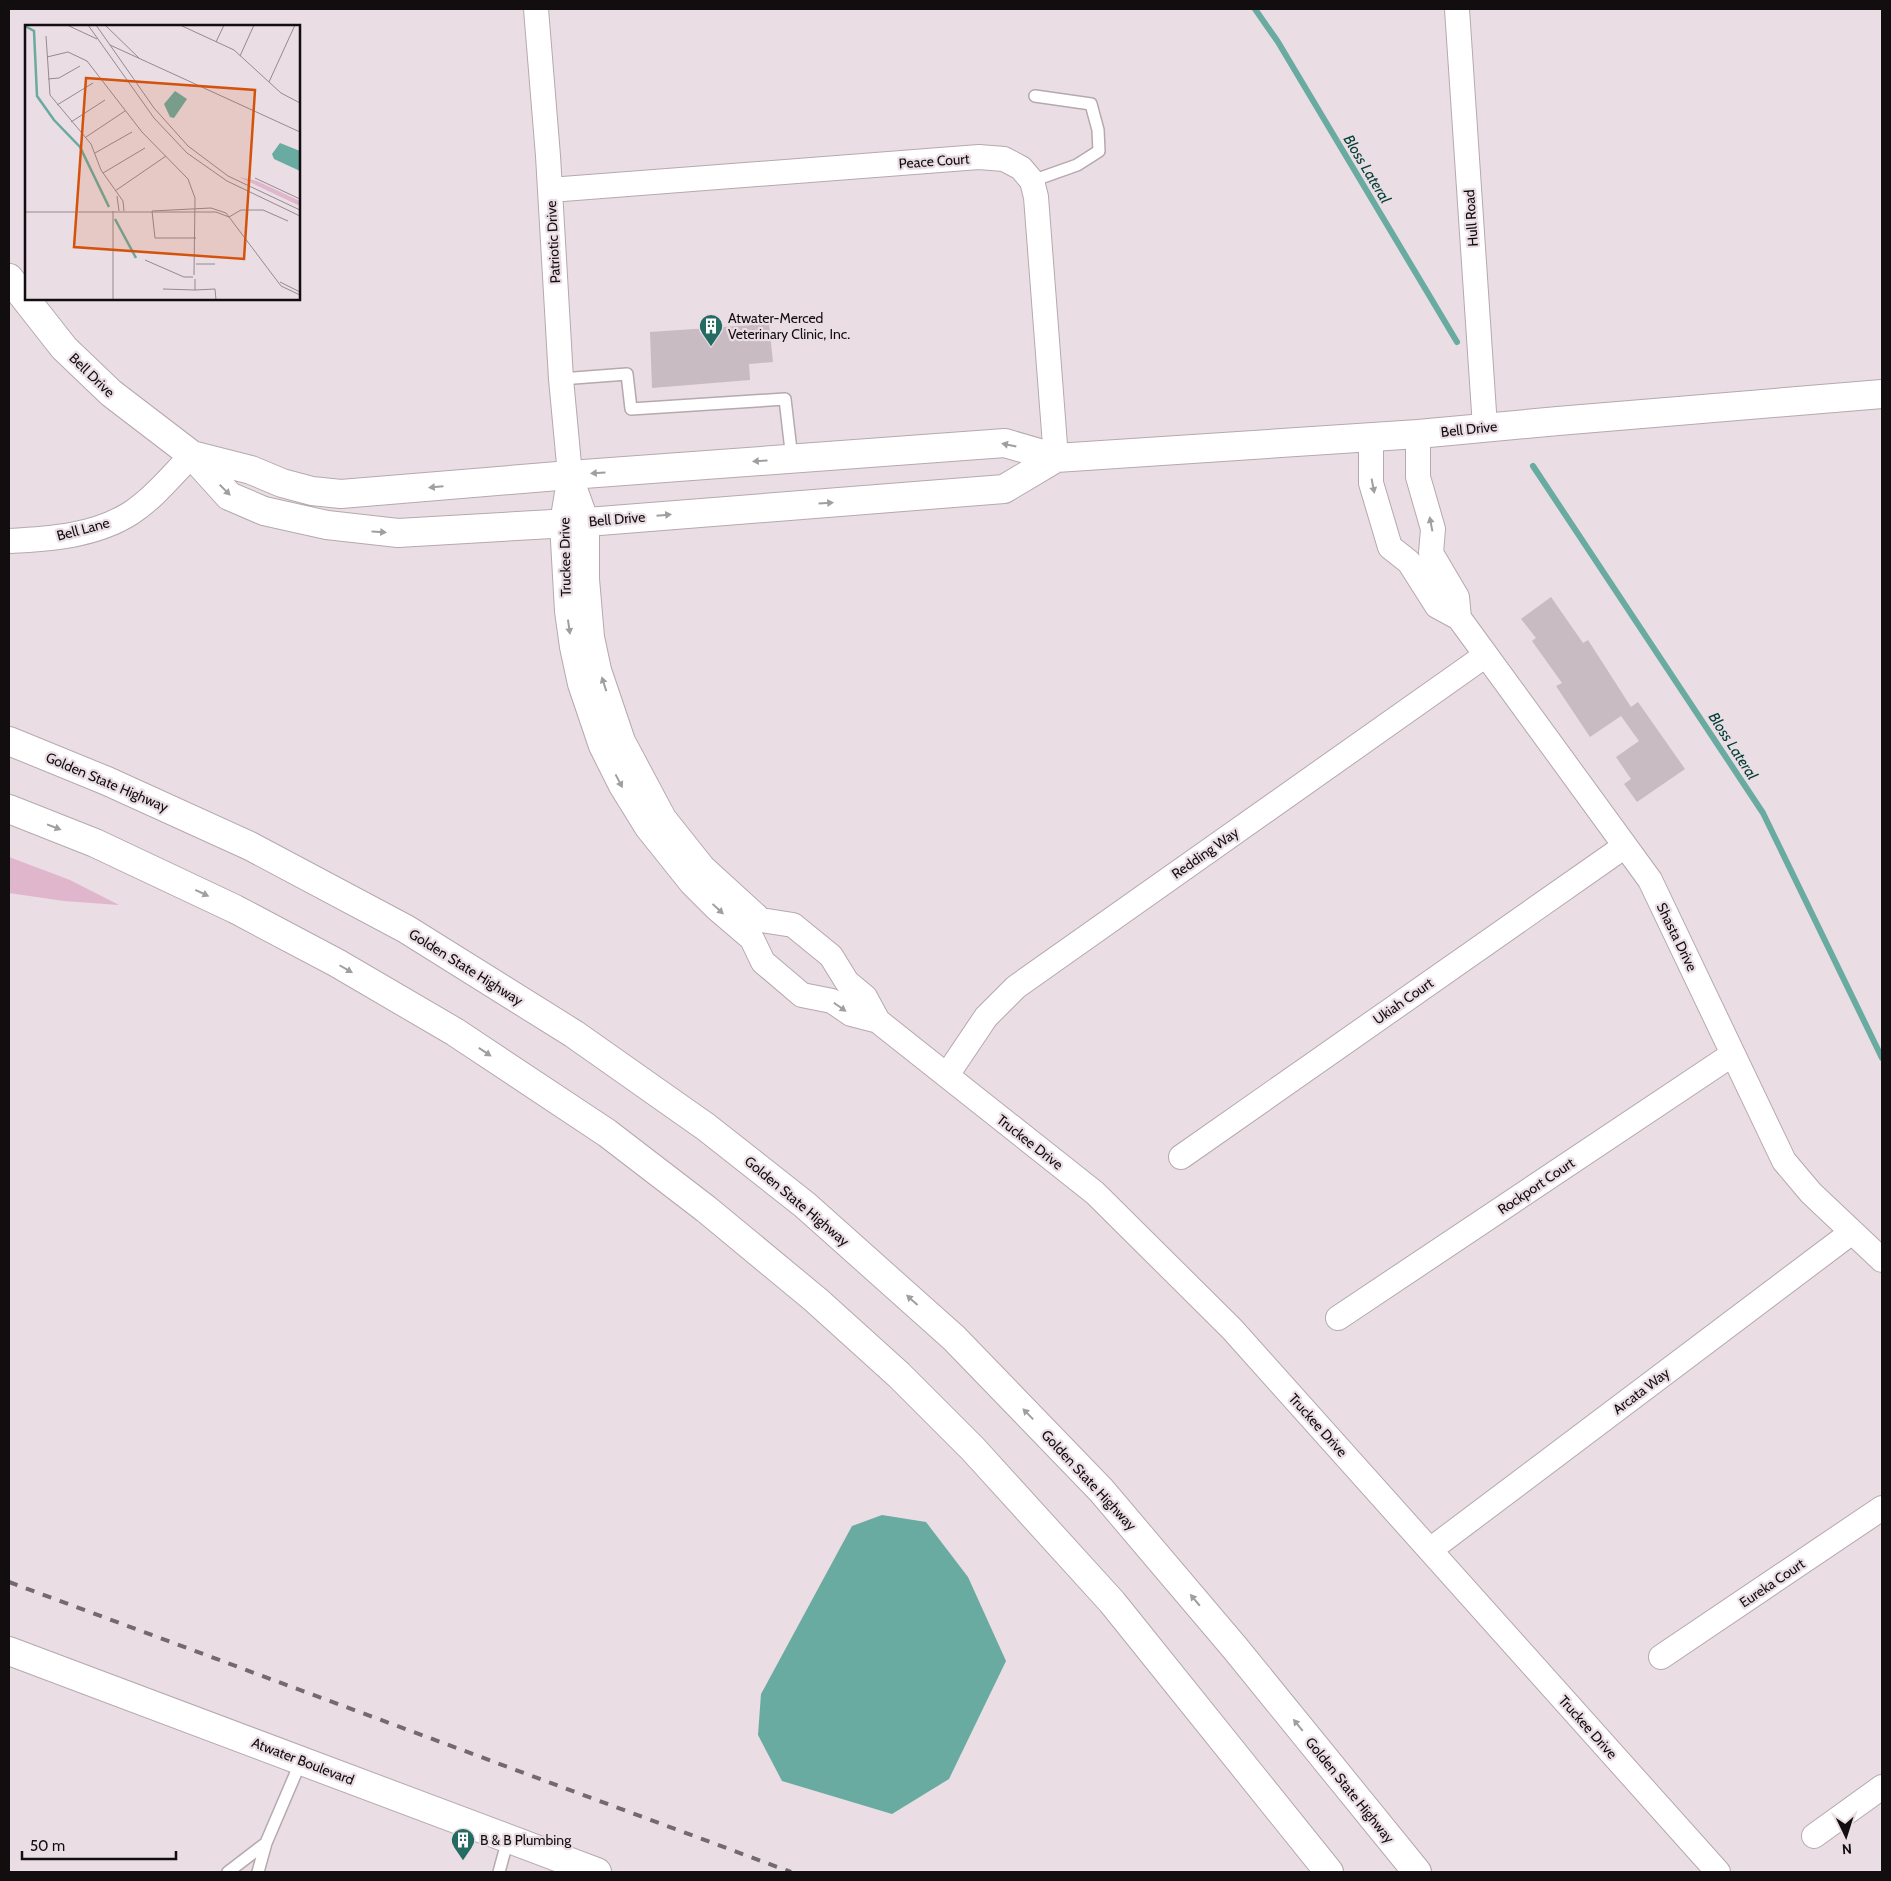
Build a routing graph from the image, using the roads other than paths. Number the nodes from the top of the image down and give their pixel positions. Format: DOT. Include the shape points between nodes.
graph roads {
  1 [pos="536,9"];
  2 [pos="1457,9"];
  3 [pos="1035,96"];
  4 [pos="1032,181"];
  5 [pos="550,190"];
  6 [pos="9,278"];
  7 [pos="25,298"];
  8 [pos="26,300"];
  9 [pos="561,379"];
  10 [pos="1882,394"];
  11 [pos="1485,428"];
  12 [pos="1418,434"];
  13 [pos="1371,438"];
  14 [pos="192,454"];
  15 [pos="792,458"];
  16 [pos="1056,458"];
  17 [pos="570,475"];
  18 [pos="574,522"];
  19 [pos="9,541"];
  20 [pos="1431,553"];
  21 [pos="1409,562"];
  22 [pos="1459,618"];
  23 [pos="1486,655"];
  24 [pos="9,741"];
  25 [pos="9,809"];
  26 [pos="1626,846"];
  27 [pos="676,848"];
  28 [pos="793,925"];
  29 [pos="831,956"];
  30 [pos="763,962"];
  31 [pos="802,995"];
  32 [pos="878,1021"];
  33 [pos="1733,1054"];
  34 [pos="946,1075"];
  35 [pos="1181,1157"];
  36 [pos="1852,1232"];
  37 [pos="1882,1260"];
  38 [pos="1338,1318"];
  39 [pos="1882,1508"];
  40 [pos="1430,1550"];
  41 [pos="9,1651"];
  42 [pos="1662,1657"];
  43 [pos="301,1761"];
  44 [pos="1882,1787"];
  45 [pos="1814,1836"];
  46 [pos="508,1839"];
  47 [pos="266,1843"];
  48 [pos="228,1872"];
  49 [pos="258,1872"];
  50 [pos="499,1872"];
  51 [pos="597,1872"];
  52 [pos="1329,1872"];
  53 [pos="1417,1872"];
  54 [pos="1718,1872"];
  1 -- 5 [label="street, Patriotic Drive"];
  2 -- 11 [label="street, Hull Road"];
  3 -- 4 [label="lane" via="1091,104 1098,130 1099,152 1077,165"];
  4 -- 5 [label="street, Peace Court" via="1021,168 1004,159 980,157"];
  4 -- 16 [label="street" via="1036,197"];
  5 -- 9 [label="street, Patriotic Drive"];
  6 -- 7 [label="main road, Bell Drive"];
  8 -- 14 [label="main road, Bell Drive" via="64,348 110,393"];
  9 -- 15 [label="lane" via="627,374 631,410 786,399"];
  9 -- 17 [label="street, Patriotic Drive"];
  10 -- 11 [label="main road, Bell Drive"];
  11 -- 12 [label="main road, Bell Drive"];
  12 -- 13 [label="main road, Bell Drive"];
  20 -- 12 [label="street, one-way" via="1434,528 1418,477"];
  13 -- 16 [label="main road, Bell Drive"];
  13 -- 21 [label="street, Shasta Drive, one-way" via="1371,484 1390,547"];
  17 -- 14 [label="main road, Bell Drive, one-way" via="341,494 282,483 251,470"];
  14 -- 18 [label="main road, Bell Drive, one-way" via="229,496 264,511 327,526 398,534"];
  14 -- 19 [label="street, Bell Lane" via="131,513 68,536"];
  16 -- 15 [label="main road, Bell Drive, one-way" via="1005,443"];
  15 -- 17 [label="main road, Bell Drive, one-way"];
  18 -- 16 [label="main road, Bell Drive, one-way" via="1004,489"];
  17 -- 18 [label="street, Truckee Drive"];
  18 -- 27 [label="street, Truckee Drive" via="567,611 580,684 623,741 664,818"];
  20 -- 21 [label="street" via="1424,562"];
  20 -- 22 [label="street, Shasta Drive" via="1457,597"];
  21 -- 22 [label="street, Shasta Drive" via="1437,606"];
  22 -- 23 [label="street, Shasta Drive"];
  23 -- 26 [label="street, Shasta Drive"];
  23 -- 34 [label="street, Redding Way" via="1016,987 986,1017"];
  53 -- 24 [label="main road, Golden State Highway, one-way" via="1102,1490 954,1338 805,1205 706,1127 574,1034 406,929 250,846"];
  25 -- 52 [label="main road, one-way" via="95,843 209,896 336,963 455,1032 607,1133 706,1209 900,1375 973,1449 1112,1602"];
  26 -- 33 [label="street, Shasta Drive" via="1650,880"];
  26 -- 35 [label="street, Ukiah Court"];
  27 -- 28 [label="street, Truckee Drive" via="703,867 761,920"];
  27 -- 30 [label="street, Truckee Drive, one-way" via="691,883 752,939"];
  28 -- 29 [label="street, Truckee Drive"];
  28 -- 30 [label="street" via="768,938"];
  29 -- 31 [label="street" via="834,975 830,985 818,992"];
  29 -- 32 [label="street, Truckee Drive" via="847,982 865,997"];
  30 -- 31 [label="street, Truckee Drive"];
  31 -- 32 [label="street, Truckee Drive, one-way" via="832,1001 851,1014"];
  32 -- 34 [label="street, Truckee Drive"];
  33 -- 36 [label="street, Shasta Drive" via="1784,1161 1810,1193"];
  33 -- 38 [label="street, Rockport Court"];
  34 -- 40 [label="street, Truckee Drive" via="1095,1193 1232,1329"];
  36 -- 37 [label="street, Shasta Drive"];
  36 -- 40 [label="street, Arcata Way"];
  39 -- 42 [label="street, Eureka Court"];
  40 -- 54 [label="street, Truckee Drive"];
  41 -- 43 [label="main road, Atwater Boulevard"];
  43 -- 46 [label="main road, Atwater Boulevard"];
  43 -- 47 [label="lane"];
  44 -- 45 [label="street"];
  46 -- 50 [label="lane"];
  46 -- 51 [label="main road, Atwater Boulevard"];
  47 -- 48 [label="lane"];
  47 -- 49 [label="lane"];
}
